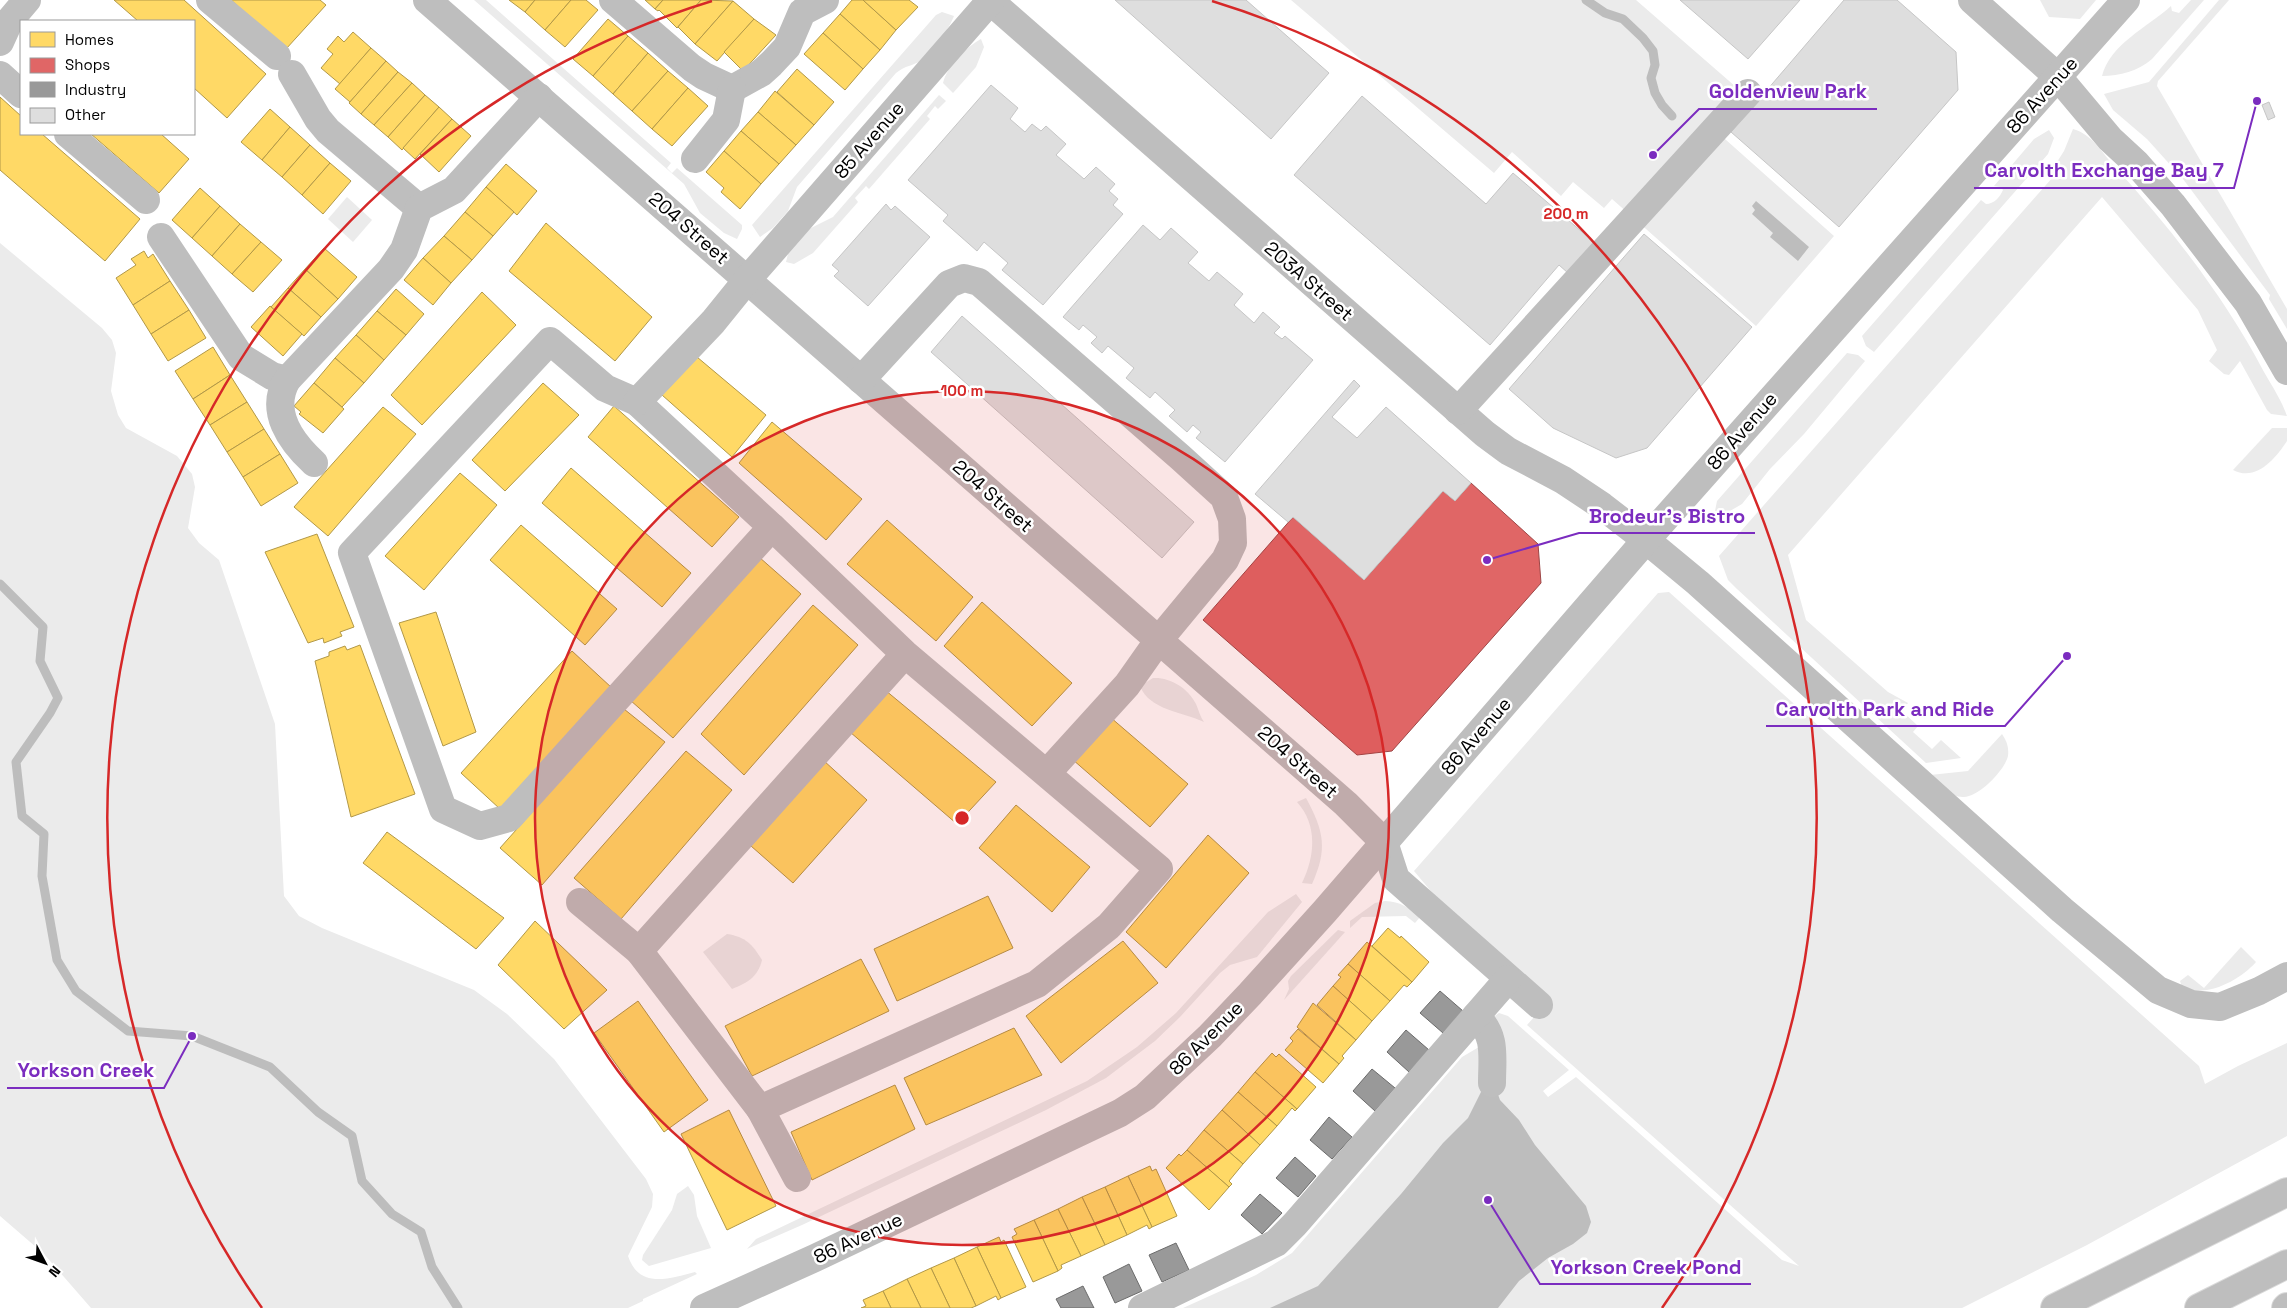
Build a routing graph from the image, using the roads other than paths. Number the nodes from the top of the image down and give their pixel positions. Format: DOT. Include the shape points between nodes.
graph roads {
  1 [pos="27,0"];
  2 [pos="210,0"];
  3 [pos="427,0"];
  4 [pos="613,0"];
  5 [pos="990,0"];
  6 [pos="1972,0"];
  7 [pos="2126,1"];
  8 [pos="808,4"];
  9 [pos="0,42"];
  10 [pos="0,75"];
  11 [pos="2058,77"];
  12 [pos="732,89"];
  13 [pos="20,93"];
  14 [pos="1748,93"];
  15 [pos="539,97"];
  16 [pos="69,135"];
  17 [pos="695,159"];
  18 [pos="146,200"];
  19 [pos="419,208"];
  20 [pos="160,237"];
  21 [pos="747,280"];
  22 [pos="2287,371"];
  23 [pos="287,380"];
  24 [pos="861,380"];
  25 [pos="637,402"];
  26 [pos="1458,411"];
  27 [pos="314,463"];
  28 [pos="772,526"];
  29 [pos="1646,540"];
  30 [pos="1158,641"];
  31 [pos="905,654"];
  32 [pos="1047,773"];
  33 [pos="1384,842"];
  34 [pos="580,902"];
  35 [pos="639,951"];
  36 [pos="2287,976"];
  37 [pos="1508,979"];
  38 [pos="1540,1005"];
  39 [pos="1476,1016"];
  40 [pos="1492,1083"];
  41 [pos="760,1109"];
  42 [pos="796,1178"];
  43 [pos="2287,1192"];
  44 [pos="2287,1264"];
  45 [pos="704,1308"];
  46 [pos="1142,1308"];
  47 [pos="2055,1308"];
  48 [pos="2199,1308"];
  1 -- 9 [label="main road" via="10,20"];
  2 -- 19 [label="main road" via="284,65 328,131"];
  3 -- 15 [label="main road, 204 Street"];
  4 -- 12 [label="main road" via="692,68"];
  5 -- 21 [label="main road, 85 Avenue"];
  5 -- 26 [label="main road, 203A Street"];
  6 -- 11 [label="main road"];
  7 -- 11 [label="main road, 86 Avenue"];
  8 -- 12 [label="main road" via="787,47 761,73"];
  10 -- 13 [label="main road"];
  11 -- 22 [label="main road" via="2110,139 2173,205 2248,304"];
  11 -- 29 [label="main road, 86 Avenue"];
  12 -- 17 [label="main road" via="726,120"];
  14 -- 26 [label="main road"];
  15 -- 19 [label="main road" via="467,178 454,190"];
  15 -- 21 [label="main road, 204 Street"];
  16 -- 18 [label="main road"];
  19 -- 23 [label="main road" via="404,250 391,269"];
  20 -- 23 [label="main road" via="241,357 272,376"];
  21 -- 24 [label="main road, 204 Street"];
  21 -- 25 [label="main road, 85 Avenue" via="714,322"];
  23 -- 27 [label="main road" via="281,390 279,406 282,420"];
  24 -- 30 [label="main road, 204 Street"];
  24 -- 30 [label="main road" via="949,284 964,278 979,282 1180,457 1224,497 1232,519 1233,543 1225,560"];
  25 -- 28 [label="main road"];
  25 -- 28 [label="main road" via="605,388 550,341 352,554 443,809 480,826 509,818"];
  26 -- 29 [label="main road, 203A Street" via="1508,451 1563,480"];
  28 -- 31 [label="main road"];
  29 -- 33 [label="main road, 86 Avenue"];
  29 -- 36 [label="main road, 203A Street" via="2062,910 2158,990 2191,1004 2220,1007"];
  30 -- 32 [label="main road" via="1127,685"];
  30 -- 33 [label="main road, 204 Street" via="1319,780"];
  31 -- 32 [label="main road"];
  31 -- 35 [label="main road"];
  32 -- 41 [label="main road" via="1159,869 1109,926 1037,984"];
  33 -- 37 [label="main road, 204 Street" via="1396,879"];
  33 -- 45 [label="main road, 86 Avenue" via="1244,1002 1145,1097 1112,1118"];
  34 -- 35 [label="main road"];
  35 -- 41 [label="main road"];
  37 -- 38 [label="main road, 204 Street"];
  37 -- 39 [label="main road"];
  39 -- 40 [label="main road" via="1490,1034"];
  39 -- 46 [label="main road" via="1276,1242"];
  41 -- 42 [label="main road"];
  43 -- 47 [label="main road"];
  44 -- 48 [label="main road"];
}
